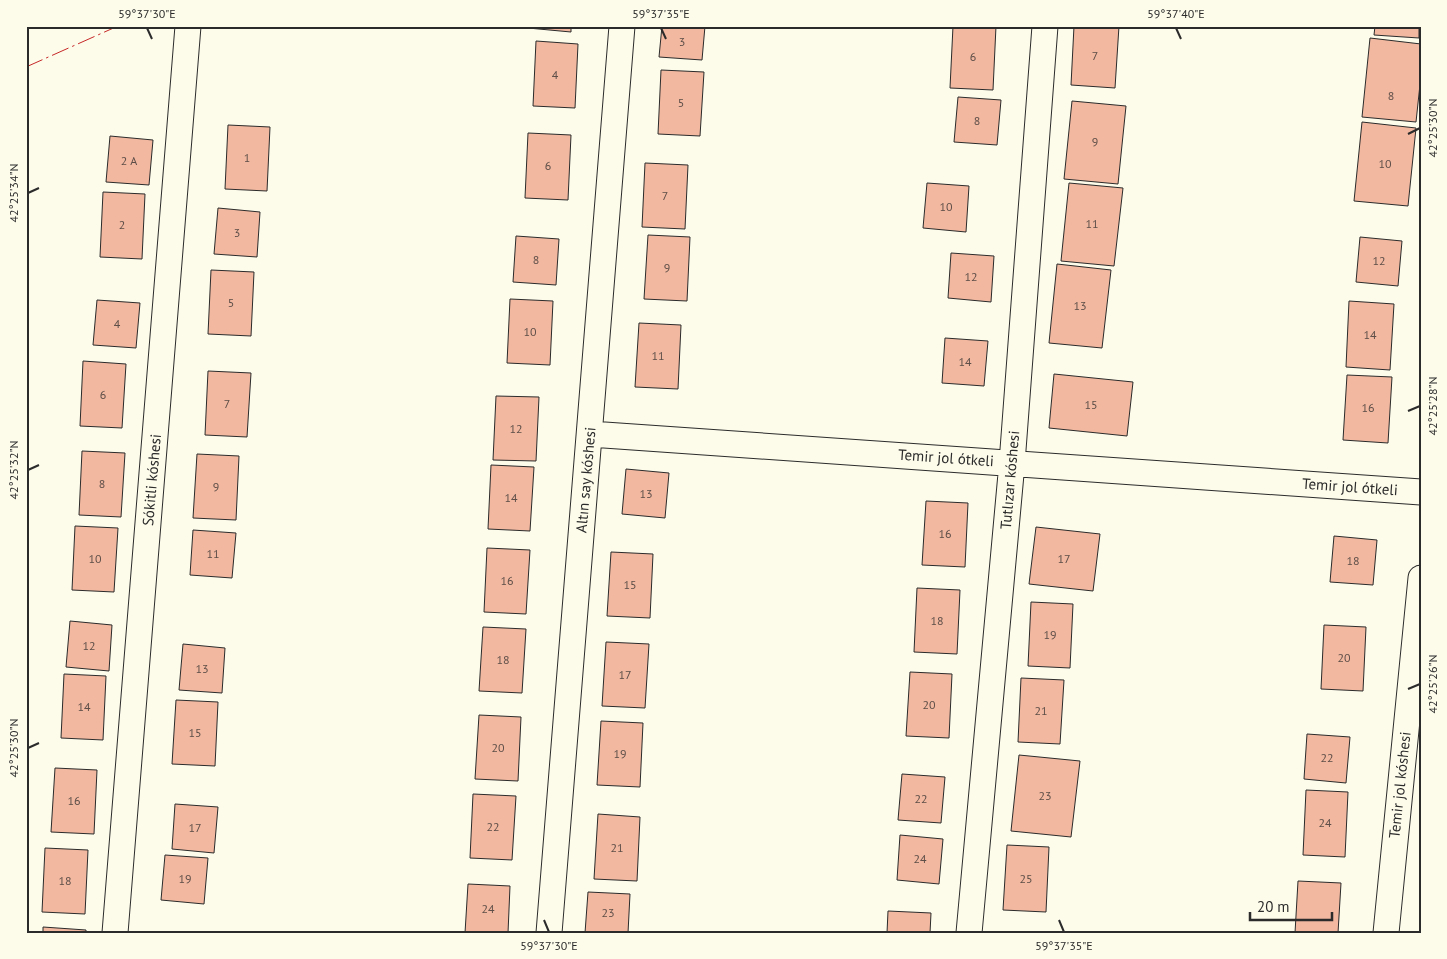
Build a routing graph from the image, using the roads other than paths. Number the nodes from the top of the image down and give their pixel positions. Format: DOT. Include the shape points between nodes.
graph roads {
  1 [pos="188,26"];
  2 [pos="622,26"];
  3 [pos="1045,26"];
  4 [pos="590,434"];
  5 [pos="1012,463"];
  6 [pos="1421,492"];
  7 [pos="1421,578"];
  8 [pos="115,933"];
  9 [pos="549,933"];
  10 [pos="969,933"];
  11 [pos="1386,933"];
  1 -- 8 [label="street, Sókitli kóshesi"];
  2 -- 4 [label="street, Altın say kóshesi"];
  3 -- 5 [label="street, Tutlızar kóshesi"];
  4 -- 5 [label="street, Temir jol ótkeli"];
  4 -- 9 [label="street, Altın say kóshesi"];
  5 -- 6 [label="street, Temir jol ótkeli"];
  5 -- 10 [label="street, Tutlızar kóshesi"];
  7 -- 11 [label="street, Temir jol kóshesi"];
}
